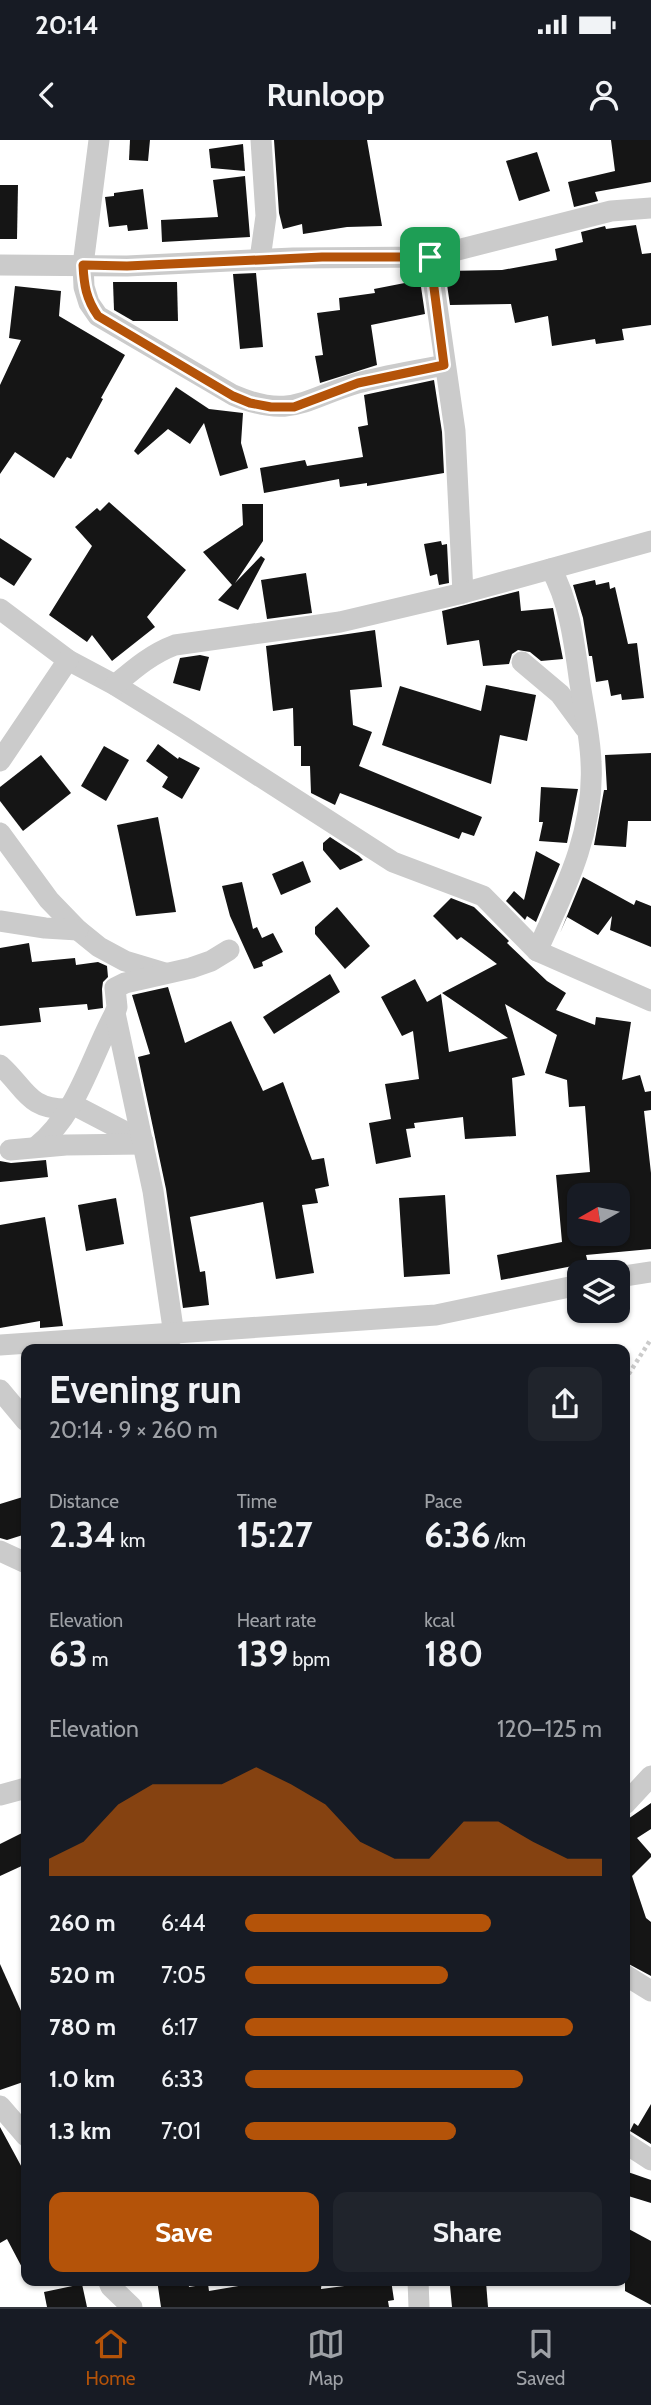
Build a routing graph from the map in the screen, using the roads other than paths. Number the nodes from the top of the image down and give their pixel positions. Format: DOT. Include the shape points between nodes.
graph roads {
  1 [pos="99,140"];
  2 [pos="261,140"];
  3 [pos="651,208"];
  4 [pos="430,257"];
  5 [pos="260,259"];
  6 [pos="0,265"];
  7 [pos="83,265"];
  8 [pos="444,365"];
  9 [pos="651,541"];
  10 [pos="551,569"];
  11 [pos="463,593"];
  12 [pos="0,609"];
  13 [pos="68,660"];
  14 [pos="522,662"];
  15 [pos="115,685"];
  16 [pos="589,733"];
  17 [pos="0,761"];
  18 [pos="0,833"];
  19 [pos="0,921"];
  20 [pos="78,930"];
  21 [pos="229,950"];
  22 [pos="537,951"];
  23 [pos="167,974"];
  24 [pos="651,1001"];
  25 [pos="115,1013"];
  26 [pos="0,1065"];
  27 [pos="70,1107"];
  28 [pos="143,1142"];
  29 [pos="36,1147"];
  30 [pos="10,1150"];
  31 [pos="651,1272"];
  32 [pos="630,1275"];
  33 [pos="567,1288"];
  34 [pos="174,1335"];
  35 [pos="0,1345"];
  36 [pos="0,1390"];
  37 [pos="21,1415"];
  38 [pos="0,1552"];
  39 [pos="21,1561"];
  40 [pos="651,1776"];
  41 [pos="21,1789"];
  42 [pos="0,1795"];
  43 [pos="630,1799"];
  44 [pos="630,1978"];
  45 [pos="651,1991"];
  46 [pos="0,2105"];
  47 [pos="21,2130"];
  48 [pos="630,2146"];
  49 [pos="651,2160"];
  50 [pos="111,2286"];
  51 [pos="418,2286"];
  52 [pos="132,2307"];
  53 [pos="419,2307"];
  1 -- 7 [label="street"];
  2 -- 5 [label="street" via="266,216"];
  3 -- 4 [label="street" via="611,211"];
  4 -- 5 [label="street"];
  4 -- 8 [label="street"];
  5 -- 7 [label="street"];
  6 -- 7 [label="street"];
  7 -- 8 [label="street" via="84,287 98,316 250,403 294,407 358,383"];
  8 -- 11 [label="street" via="455,431"];
  9 -- 10 [label="street"];
  10 -- 11 [label="street"];
  10 -- 16 [label="street" via="566,607"];
  11 -- 15 [label="street" via="307,628 175,645 150,657"];
  12 -- 13 [label="street"];
  13 -- 15 [label="street"];
  13 -- 17 [label="street"];
  14 -- 16 [label="street" via="560,694"];
  15 -- 22 [label="street" via="393,862 483,896"];
  16 -- 22 [label="street" via="587,825 581,850"];
  18 -- 20 [label="street" via="49,900"];
  19 -- 20 [label="street"];
  20 -- 23 [label="street" via="125,961"];
  21 -- 23 [label="street" via="211,961"];
  22 -- 24 [label="street"];
  23 -- 25 [label="street" via="115,988"];
  25 -- 27 [label="street"];
  25 -- 28 [label="street"];
  26 -- 27 [label="street" via="38,1104 51,1109"];
  27 -- 28 [label="street"];
  27 -- 29 [label="street" via="56,1129"];
  28 -- 29 [label="street"];
  28 -- 34 [label="street"];
  29 -- 30 [label="street"];
  31 -- 32 [label="street"];
  33 -- 34 [label="street" via="436,1315"];
  34 -- 35 [label="street"];
  36 -- 37 [label="street"];
  38 -- 39 [label="street"];
  40 -- 43 [label="street"];
  41 -- 42 [label="street"];
  44 -- 45 [label="street"];
  46 -- 47 [label="street"];
  48 -- 49 [label="street"];
  50 -- 52 [label="street"];
  51 -- 53 [label="street"];
}
